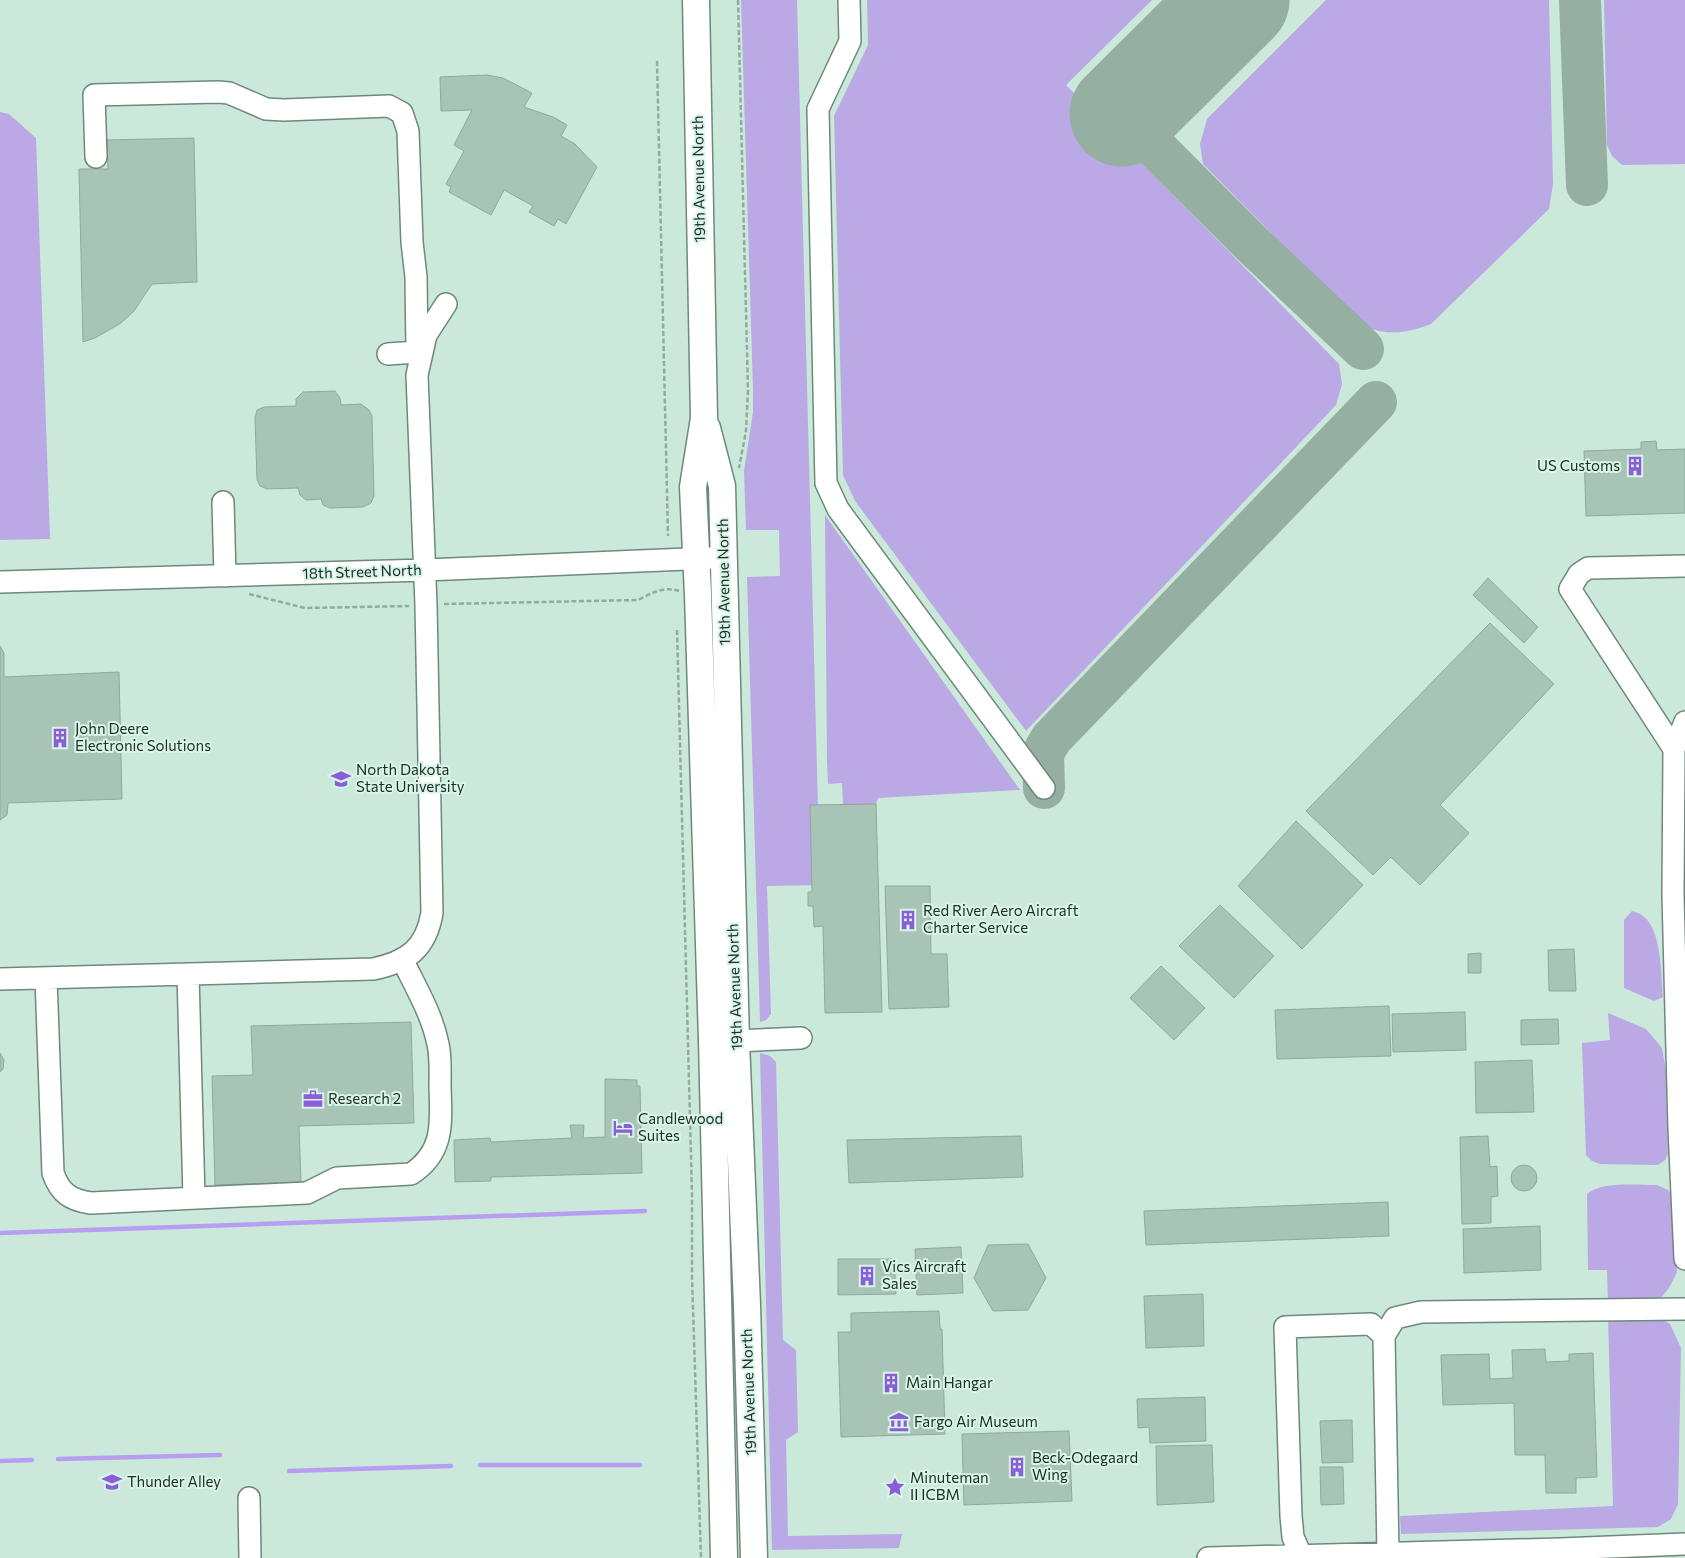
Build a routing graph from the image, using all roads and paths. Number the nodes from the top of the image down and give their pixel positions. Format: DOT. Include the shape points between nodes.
graph roads {
  1 [pos="696,0"];
  2 [pos="849,0"];
  3 [pos="657,61"];
  4 [pos="96,157"];
  5 [pos="446,304"];
  6 [pos="417,352"];
  7 [pos="388,354"];
  8 [pos="417,376"];
  9 [pos="704,418"];
  10 [pos="222,502"];
  11 [pos="668,536"];
  12 [pos="724,558"];
  13 [pos="697,559"];
  14 [pos="1685,566"];
  15 [pos="425,570"];
  16 [pos="225,576"];
  17 [pos="0,582"];
  18 [pos="245,593"];
  19 [pos="681,595"];
  20 [pos="426,605"];
  21 [pos="677,629"];
  22 [pos="1685,722"];
  23 [pos="1674,749"];
  24 [pos="1044,788"];
  25 [pos="402,959"];
  26 [pos="188,974"];
  27 [pos="46,978"];
  28 [pos="0,979"];
  29 [pos="801,1038"];
  30 [pos="736,1041"];
  31 [pos="1682,1128"];
  32 [pos="194,1198"];
  33 [pos="1685,1258"];
  34 [pos="1685,1309"];
  35 [pos="1384,1336"];
  36 [pos="249,1498"];
  37 [pos="1685,1544"];
  38 [pos="1388,1553"];
  39 [pos="1302,1557"];
  40 [pos="250,1558"];
  41 [pos="701,1558"];
  42 [pos="724,1558"];
  43 [pos="754,1558"];
  44 [pos="1208,1558"];
  1 -- 9 [label="main road, 19th Avenue North"];
  2 -- 24 [label="street" via="850,42 818,109 826,483 838,509"];
  3 -- 11 [label="path"];
  4 -- 6 [label="street" via="94,95 218,92 229,93 266,109 390,106 402,113 408,131"];
  5 -- 8 [label="street" via="426,335"];
  6 -- 7 [label="street"];
  6 -- 8 [label="street"];
  8 -- 15 [label="street"];
  9 -- 12 [label="main road, 19th Avenue North" via="722,486"];
  9 -- 13 [label="main road, 19th Avenue North" via="693,487"];
  10 -- 16 [label="street"];
  12 -- 13 [label="street, 18th Street North"];
  12 -- 30 [label="main road, 19th Avenue North"];
  13 -- 15 [label="street, 18th Street North"];
  13 -- 42 [label="main road, 19th Avenue North"];
  14 -- 23 [label="street" via="1588,568 1579,574 1570,589"];
  15 -- 16 [label="street, 18th Street North"];
  15 -- 20 [label="street"];
  16 -- 17 [label="street, 18th Street North"];
  18 -- 20 [label="path" via="305,608"];
  19 -- 20 [label="path" via="672,589 657,590 638,600"];
  20 -- 25 [label="street" via="432,913 423,942"];
  21 -- 41 [label="path"];
  22 -- 23 [label="street"];
  23 -- 31 [label="street" via="1673,895"];
  25 -- 26 [label="street" via="373,969"];
  25 -- 32 [label="street" via="429,1016 438,1044 441,1125 438,1142 420,1168 411,1174 337,1178 307,1193"];
  26 -- 27 [label="street"];
  26 -- 32 [label="street"];
  27 -- 28 [label="street"];
  27 -- 32 [label="street" via="53,1173 58,1186 77,1201 91,1203"];
  29 -- 30 [label="street"];
  30 -- 43 [label="main road, 19th Avenue North"];
  31 -- 33 [label="street"];
  34 -- 35 [label="street" via="1421,1312 1395,1318"];
  35 -- 38 [label="street"];
  35 -- 39 [label="street" via="1370,1324 1285,1327 1292,1537"];
  36 -- 40 [label="street"];
  37 -- 38 [label="street"];
  38 -- 39 [label="street"];
  39 -- 44 [label="street"];
}
